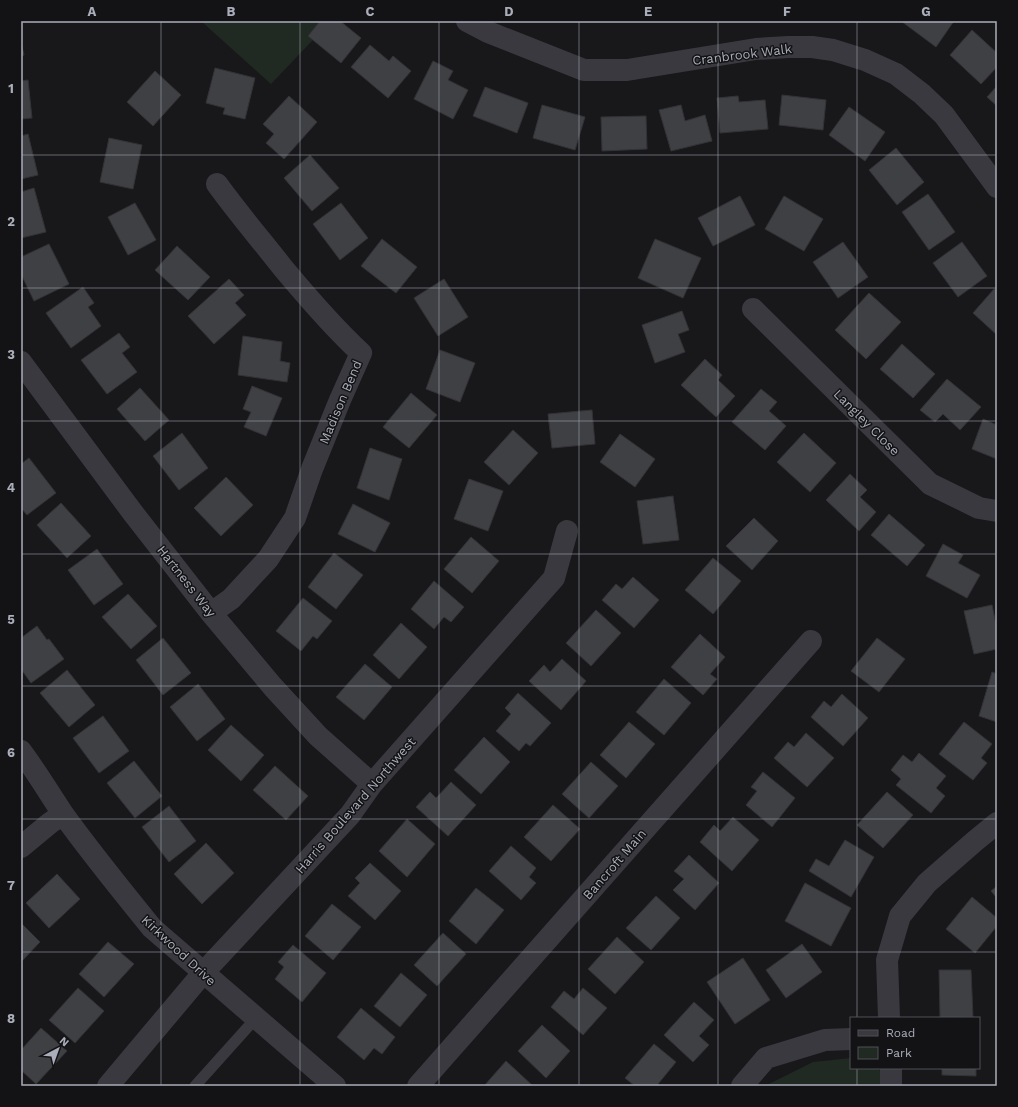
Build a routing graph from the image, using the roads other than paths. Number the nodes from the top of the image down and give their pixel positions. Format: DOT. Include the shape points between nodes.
graph roads {
  1 [pos="467,21"];
  2 [pos="217,184"];
  3 [pos="997,187"];
  4 [pos="753,309"];
  5 [pos="21,362"];
  6 [pos="997,511"];
  7 [pos="567,531"];
  8 [pos="211,613"];
  9 [pos="811,641"];
  10 [pos="21,751"];
  11 [pos="372,784"];
  12 [pos="63,814"];
  13 [pos="997,823"];
  14 [pos="21,847"];
  15 [pos="203,973"];
  16 [pos="889,1017"];
  17 [pos="256,1018"];
  18 [pos="850,1039"];
  19 [pos="891,1069"];
  20 [pos="108,1086"];
  21 [pos="195,1086"];
  22 [pos="335,1086"];
  23 [pos="418,1086"];
  24 [pos="742,1086"];
  25 [pos="891,1086"];
  1 -- 3 [label="street, Cranbrook Walk" via="488,32 584,70 626,70 756,49 788,47 833,50 865,60 896,74 944,115"];
  2 -- 8 [label="street, Madison Bend" via="307,297 362,353 340,400 295,518 268,560 231,599"];
  4 -- 6 [label="street, Langley Close" via="930,484 979,508"];
  5 -- 8 [label="street, Hartness Way"];
  7 -- 11 [label="street, Harris Boulevard Northwest" via="554,578"];
  8 -- 11 [label="street, Hartness Way" via="318,736"];
  9 -- 23 [label="street, Bancroft Main"];
  10 -- 12 [label="street, Kirkwood Drive"];
  11 -- 15 [label="street, Harris Boulevard Northwest" via="350,815"];
  12 -- 14 [label="street"];
  12 -- 15 [label="street, Kirkwood Drive" via="152,928"];
  13 -- 16 [label="street" via="927,883 900,916 887,960"];
  15 -- 17 [label="street, Kirkwood Drive"];
  15 -- 20 [label="street, Harris Boulevard Northwest"];
  17 -- 21 [label="lane"];
  17 -- 22 [label="street, Kirkwood Drive"];
  18 -- 24 [label="street" via="825,1040 766,1058"];
  19 -- 25 [label="street"];
}
